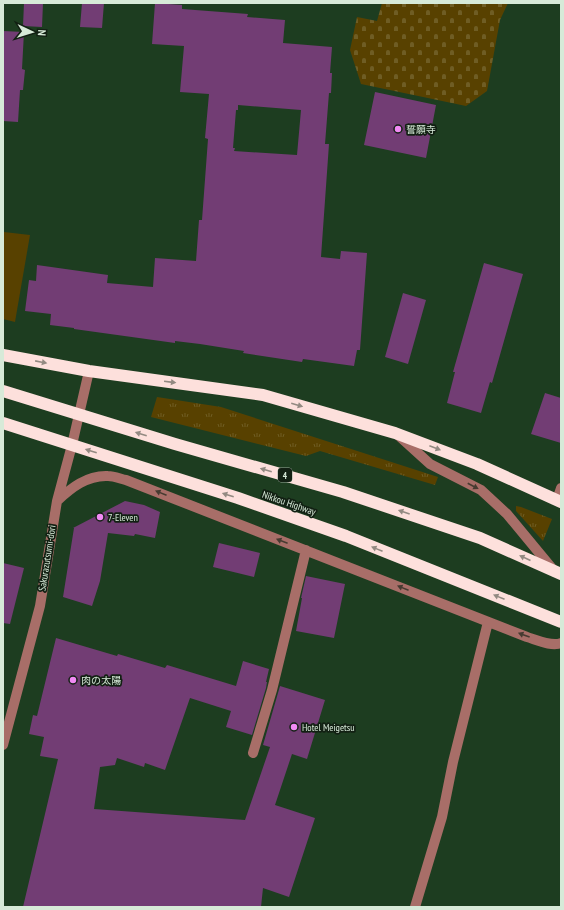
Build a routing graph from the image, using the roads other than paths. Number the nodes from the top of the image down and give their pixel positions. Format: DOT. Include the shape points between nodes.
graph roads {
  1 [pos="3,355"];
  2 [pos="90,371"];
  3 [pos="3,391"];
  4 [pos="3,424"];
  5 [pos="395,433"];
  6 [pos="72,445"];
  7 [pos="561,488"];
  8 [pos="57,501"];
  9 [pos="559,501"];
  10 [pos="306,550"];
  11 [pos="561,574"];
  12 [pos="561,580"];
  13 [pos="488,622"];
  14 [pos="561,622"];
  15 [pos="561,643"];
  16 [pos="3,745"];
  17 [pos="253,753"];
  18 [pos="415,907"];
  1 -- 2 [label="highway, one-way"];
  2 -- 5 [label="highway, one-way" via="263,395"];
  2 -- 6 [label="street, Sakurazutsumi-dori"];
  11 -- 3 [label="highway, 4, one-way, bridge" via="480,538 343,492"];
  4 -- 6 [label="highway, Nikkou Highway"];
  5 -- 9 [label="highway, one-way" via="477,464"];
  5 -- 12 [label="street, one-way" via="430,464 486,494 507,514"];
  6 -- 8 [label="street, Sakurazutsumi-dori"];
  14 -- 6 [label="highway, Nikkou Highway, one-way" via="339,534 238,498"];
  7 -- 9 [label="street"];
  10 -- 8 [label="street, one-way" via="134,482 109,476 80,483"];
  8 -- 16 [label="street, Sakurazutsumi-dori" via="40,606"];
  13 -- 10 [label="street, one-way"];
  10 -- 17 [label="street" via="272,690"];
  15 -- 13 [label="street, one-way" via="550,644"];
  13 -- 18 [label="street" via="442,817"];
}
